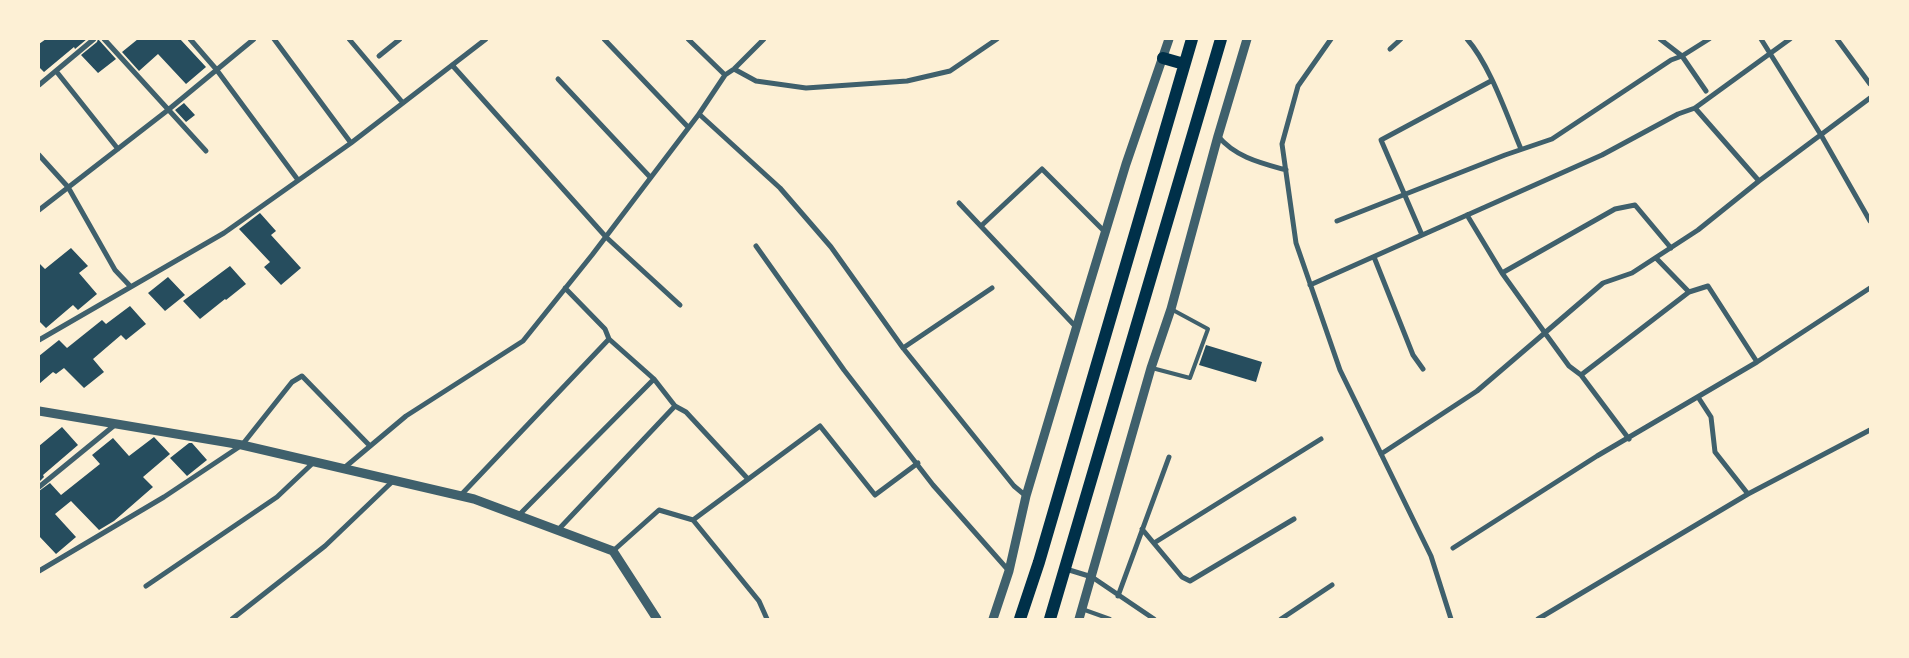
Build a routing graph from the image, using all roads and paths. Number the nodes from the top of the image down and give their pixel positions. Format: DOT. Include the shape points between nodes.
graph roads {
  1 [pos="94,39"];
  2 [pos="104,39"];
  3 [pos="190,39"];
  4 [pos="254,39"];
  5 [pos="274,39"];
  6 [pos="349,39"];
  7 [pos="400,39"];
  8 [pos="486,39"];
  9 [pos="604,39"];
  10 [pos="688,39"];
  11 [pos="764,39"];
  12 [pos="997,39"];
  13 [pos="1169,39"];
  14 [pos="1192,39"];
  15 [pos="1221,39"];
  16 [pos="1247,39"];
  17 [pos="1331,39"];
  18 [pos="1401,39"];
  19 [pos="1466,39"];
  20 [pos="1660,39"];
  21 [pos="1709,39"];
  22 [pos="1761,39"];
  23 [pos="1790,39"];
  24 [pos="1837,39"];
  25 [pos="1390,49"];
  26 [pos="1770,53"];
  27 [pos="379,56"];
  28 [pos="1682,56"];
  29 [pos="1163,58"];
  30 [pos="1184,64"];
  31 [pos="452,65"];
  32 [pos="216,69"];
  33 [pos="734,69"];
  34 [pos="56,71"];
  35 [pos="725,75"];
  36 [pos="558,79"];
  37 [pos="1491,81"];
  38 [pos="1870,84"];
  39 [pos="39,86"];
  40 [pos="1706,91"];
  41 [pos="1870,98"];
  42 [pos="402,103"];
  43 [pos="1695,108"];
  44 [pos="168,110"];
  45 [pos="699,114"];
  46 [pos="688,127"];
  47 [pos="1822,135"];
  48 [pos="1218,136"];
  49 [pos="351,142"];
  50 [pos="118,149"];
  51 [pos="1522,149"];
  52 [pos="206,151"];
  53 [pos="39,155"];
  54 [pos="1286,170"];
  55 [pos="650,178"];
  56 [pos="298,180"];
  57 [pos="1759,181"];
  58 [pos="68,187"];
  59 [pos="1405,194"];
  60 [pos="959,203"];
  61 [pos="39,210"];
  62 [pos="1467,215"];
  63 [pos="1337,221"];
  64 [pos="1870,221"];
  65 [pos="981,226"];
  66 [pos="1105,232"];
  67 [pos="1422,235"];
  68 [pos="606,237"];
  69 [pos="756,246"];
  70 [pos="1671,248"];
  71 [pos="1374,256"];
  72 [pos="1656,258"];
  73 [pos="1502,273"];
  74 [pos="1310,285"];
  75 [pos="131,287"];
  76 [pos="565,288"];
  77 [pos="992,288"];
  78 [pos="1870,288"];
  79 [pos="1689,292"];
  80 [pos="680,305"];
  81 [pos="1171,309"];
  82 [pos="1076,327"];
  83 [pos="1545,333"];
  84 [pos="609,339"];
  85 [pos="39,340"];
  86 [pos="903,348"];
  87 [pos="1757,362"];
  88 [pos="1151,368"];
  89 [pos="1423,369"];
  90 [pos="1581,376"];
  91 [pos="654,380"];
  92 [pos="1698,397"];
  93 [pos="675,406"];
  94 [pos="39,410"];
  95 [pos="116,424"];
  96 [pos="1870,430"];
  97 [pos="1321,439"];
  98 [pos="1629,439"];
  99 [pos="242,445"];
  100 [pos="370,446"];
  101 [pos="1381,454"];
  102 [pos="1168,457"];
  103 [pos="314,462"];
  104 [pos="918,464"];
  105 [pos="343,469"];
  106 [pos="748,479"];
  107 [pos="394,480"];
  108 [pos="39,487"];
  109 [pos="1748,494"];
  110 [pos="460,496"];
  111 [pos="1026,496"];
  112 [pos="518,516"];
  113 [pos="1294,519"];
  114 [pos="693,520"];
  115 [pos="1142,529"];
  116 [pos="558,530"];
  117 [pos="1154,543"];
  118 [pos="1453,548"];
  119 [pos="613,551"];
  120 [pos="1066,569"];
  121 [pos="39,570"];
  122 [pos="1009,571"];
  123 [pos="1092,577"];
  124 [pos="1332,585"];
  125 [pos="146,586"];
  126 [pos="1118,596"];
  127 [pos="1082,609"];
  128 [pos="232,619"];
  129 [pos="657,619"];
  130 [pos="767,619"];
  131 [pos="993,619"];
  132 [pos="1020,619"];
  133 [pos="1050,619"];
  134 [pos="1079,619"];
  135 [pos="1110,619"];
  136 [pos="1154,619"];
  137 [pos="1281,619"];
  138 [pos="1451,619"];
  139 [pos="1538,619"];
  1 -- 34 [label="street"];
  2 -- 44 [label="street"];
  3 -- 32 [label="street"];
  4 -- 32 [label="street"];
  5 -- 49 [label="street"];
  6 -- 42 [label="street"];
  7 -- 27 [label="street"];
  8 -- 31 [label="street"];
  9 -- 46 [label="street"];
  10 -- 35 [label="street"];
  11 -- 33 [label="street"];
  12 -- 33 [label="street" via="950,71 907,81 806,88 756,81"];
  13 -- 29 [label="street"];
  14 -- 30 [label="highway"];
  15 -- 120 [label="highway"];
  16 -- 48 [label="street"];
  17 -- 54 [label="street" via="1298,86 1282,144"];
  18 -- 25 [label="street"];
  19 -- 37 [label="street" via="1475,48"];
  20 -- 28 [label="street"];
  21 -- 28 [label="street"];
  22 -- 26 [label="street"];
  23 -- 26 [label="street"];
  24 -- 38 [label="street"];
  26 -- 43 [label="street"];
  26 -- 47 [label="street"];
  28 -- 40 [label="street"];
  28 -- 51 [label="street" via="1671,60 1552,139"];
  29 -- 30 [label="highway"];
  29 -- 66 [label="street"];
  30 -- 132 [label="highway"];
  31 -- 42 [label="street"];
  31 -- 68 [label="street"];
  32 -- 44 [label="street"];
  32 -- 56 [label="street"];
  33 -- 35 [label="street"];
  34 -- 39 [label="street"];
  34 -- 50 [label="street"];
  35 -- 45 [label="street"];
  36 -- 55 [label="street"];
  37 -- 51 [label="street"];
  37 -- 59 [label="street" via="1381,140"];
  41 -- 47 [label="street"];
  42 -- 49 [label="street"];
  43 -- 57 [label="street"];
  43 -- 62 [label="street" via="1602,155"];
  44 -- 50 [label="street"];
  44 -- 52 [label="street"];
  45 -- 46 [label="street"];
  45 -- 86 [label="street" via="780,188 831,247"];
  46 -- 55 [label="street"];
  47 -- 57 [label="street"];
  47 -- 64 [label="street"];
  48 -- 54 [label="street" via="1232,150 1251,160"];
  48 -- 81 [label="street"];
  49 -- 56 [label="street"];
  50 -- 58 [label="street"];
  51 -- 59 [label="street"];
  53 -- 58 [label="street"];
  54 -- 74 [label="street" via="1296,244"];
  55 -- 68 [label="street"];
  56 -- 75 [label="street" via="224,233"];
  57 -- 70 [label="street"];
  58 -- 61 [label="street"];
  58 -- 75 [label="street" via="115,270"];
  59 -- 63 [label="street"];
  59 -- 67 [label="street"];
  60 -- 65 [label="street"];
  62 -- 67 [label="street"];
  62 -- 73 [label="street"];
  65 -- 66 [label="street" via="1042,169"];
  65 -- 82 [label="street"];
  66 -- 82 [label="street"];
  67 -- 71 [label="street"];
  68 -- 76 [label="street"];
  68 -- 80 [label="street"];
  69 -- 104 [label="street" via="844,370"];
  70 -- 72 [label="street"];
  70 -- 73 [label="street" via="1635,205 1615,209"];
  71 -- 74 [label="street"];
  71 -- 89 [label="street" via="1412,355"];
  72 -- 79 [label="street"];
  72 -- 83 [label="street" via="1632,274 1603,283"];
  73 -- 83 [label="street"];
  74 -- 101 [label="street" via="1340,370"];
  75 -- 85 [label="street"];
  76 -- 84 [label="street" via="605,329"];
  76 -- 100 [label="street" via="523,341 406,416"];
  77 -- 86 [label="street"];
  78 -- 87 [label="street"];
  79 -- 87 [label="street" via="1708,286"];
  79 -- 90 [label="street"];
  81 -- 88 [label="street"];
  81 -- 88 [label="lane" via="1208,329 1190,378"];
  82 -- 111 [label="street"];
  83 -- 90 [label="street" via="1569,366"];
  83 -- 101 [label="street" via="1477,391"];
  84 -- 91 [label="street"];
  84 -- 110 [label="street"];
  86 -- 111 [label="street" via="1014,486"];
  87 -- 92 [label="street"];
  88 -- 123 [label="street"];
  90 -- 98 [label="street"];
  91 -- 93 [label="street"];
  91 -- 112 [label="street"];
  92 -- 98 [label="street"];
  92 -- 109 [label="street" via="1712,417 1715,452"];
  93 -- 106 [label="street" via="686,412"];
  93 -- 116 [label="street"];
  94 -- 95 [label="street"];
  95 -- 99 [label="street"];
  95 -- 108 [label="street"];
  96 -- 109 [label="street"];
  97 -- 117 [label="street"];
  98 -- 118 [label="street"];
  99 -- 100 [label="street" via="292,382 302,376"];
  99 -- 103 [label="street"];
  99 -- 121 [label="street" via="164,497"];
  100 -- 105 [label="street"];
  101 -- 138 [label="street" via="1431,556"];
  102 -- 115 [label="street"];
  103 -- 105 [label="street"];
  103 -- 125 [label="street" via="277,497"];
  104 -- 106 [label="street" via="875,495 820,426"];
  104 -- 122 [label="street"];
  105 -- 107 [label="street"];
  106 -- 114 [label="street"];
  107 -- 110 [label="street"];
  107 -- 128 [label="street" via="325,546"];
  109 -- 139 [label="street"];
  110 -- 112 [label="street"];
  111 -- 122 [label="street"];
  112 -- 116 [label="street"];
  113 -- 117 [label="street" via="1190,581"];
  114 -- 119 [label="street" via="659,510"];
  114 -- 130 [label="street" via="759,601"];
  115 -- 117 [label="street"];
  115 -- 126 [label="street"];
  116 -- 119 [label="street"];
  119 -- 129 [label="street"];
  120 -- 123 [label="street"];
  120 -- 133 [label="highway"];
  122 -- 131 [label="street"];
  123 -- 126 [label="street"];
  123 -- 127 [label="street"];
  124 -- 137 [label="street"];
  126 -- 136 [label="street"];
  127 -- 134 [label="street"];
  127 -- 135 [label="lane"];
}
